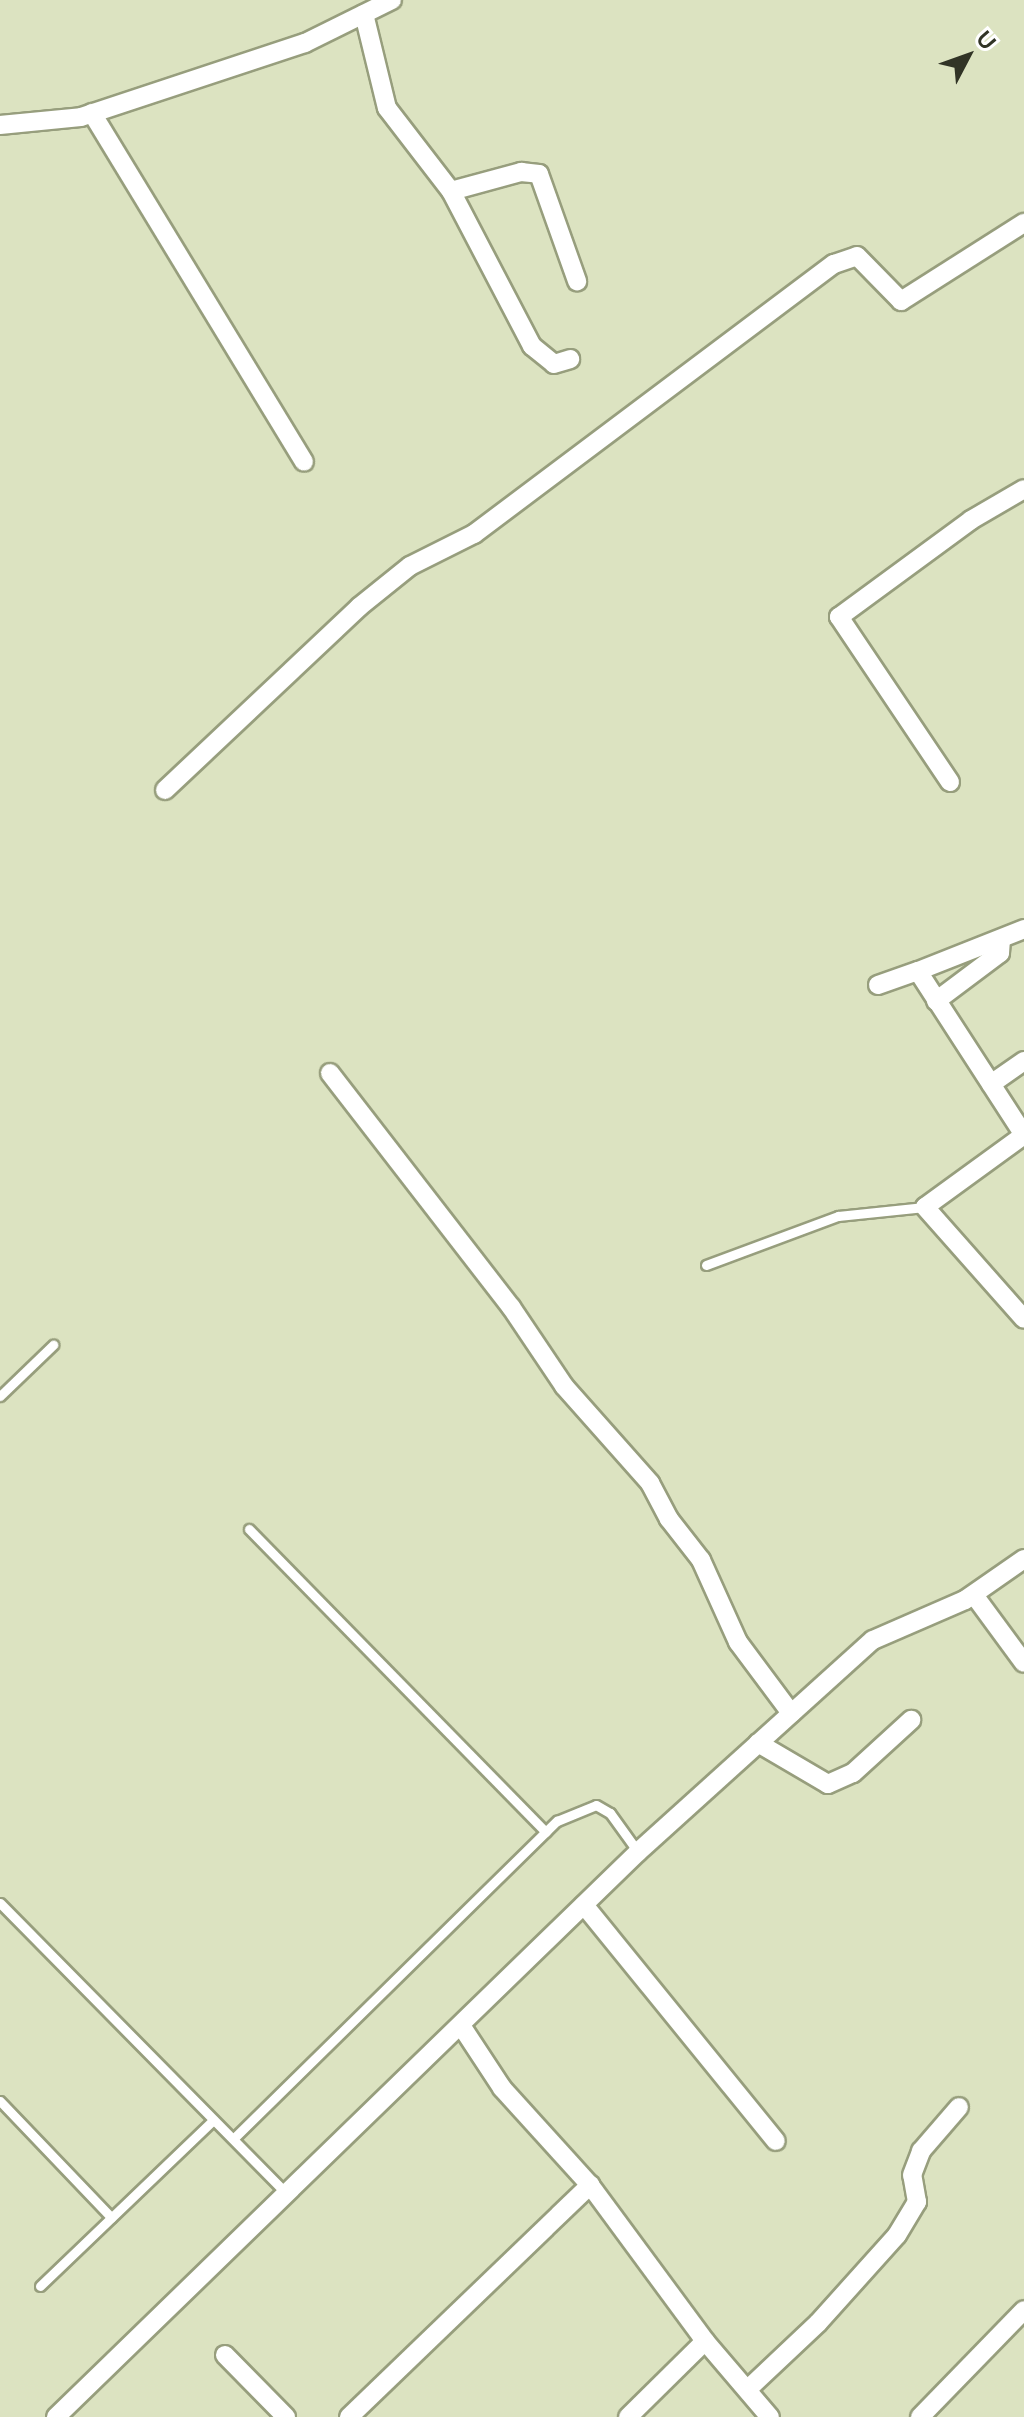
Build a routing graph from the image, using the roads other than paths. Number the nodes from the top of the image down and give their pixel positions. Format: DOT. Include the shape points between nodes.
graph roads {
  1 [pos="392,0"];
  2 [pos="364,14"];
  3 [pos="92,113"];
  4 [pos="0,125"];
  5 [pos="451,191"];
  6 [pos="1024,223"];
  7 [pos="577,281"];
  8 [pos="570,359"];
  9 [pos="304,462"];
  10 [pos="1024,489"];
  11 [pos="950,782"];
  12 [pos="165,790"];
  13 [pos="1024,929"];
  14 [pos="1001,939"];
  15 [pos="918,971"];
  16 [pos="878,985"];
  17 [pos="936,1001"];
  18 [pos="1024,1061"];
  19 [pos="330,1073"];
  20 [pos="991,1084"];
  21 [pos="1024,1135"];
  22 [pos="925,1207"];
  23 [pos="706,1265"];
  24 [pos="1024,1319"];
  25 [pos="53,1345"];
  26 [pos="0,1396"];
  27 [pos="249,1529"];
  28 [pos="1024,1559"];
  29 [pos="974,1595"];
  30 [pos="1024,1663"];
  31 [pos="791,1713"];
  32 [pos="911,1720"];
  33 [pos="758,1743"];
  34 [pos="546,1832"];
  35 [pos="638,1852"];
  36 [pos="0,1903"];
  37 [pos="584,1905"];
  38 [pos="462,2027"];
  39 [pos="0,2101"];
  40 [pos="959,2107"];
  41 [pos="213,2120"];
  42 [pos="234,2138"];
  43 [pos="776,2141"];
  44 [pos="590,2185"];
  45 [pos="288,2195"];
  46 [pos="111,2217"];
  47 [pos="40,2286"];
  48 [pos="1024,2310"];
  49 [pos="705,2341"];
  50 [pos="225,2355"];
  51 [pos="748,2389"];
  52 [pos="56,2417"];
  53 [pos="286,2417"];
  54 [pos="349,2417"];
  55 [pos="628,2417"];
  56 [pos="770,2417"];
  57 [pos="920,2417"];
  1 -- 2 [label="street"];
  2 -- 3 [label="street" via="305,43"];
  2 -- 5 [label="street" via="387,108"];
  3 -- 4 [label="street"];
  3 -- 9 [label="street"];
  5 -- 7 [label="street" via="521,172 539,174"];
  5 -- 8 [label="street" via="532,346 544,361"];
  6 -- 12 [label="street" via="901,301 857,256 834,264 474,534 410,566 359,607"];
  10 -- 11 [label="street" via="971,520 839,617"];
  13 -- 14 [label="street"];
  14 -- 15 [label="street"];
  14 -- 17 [label="street" via="1000,953"];
  15 -- 16 [label="street"];
  15 -- 17 [label="street"];
  17 -- 20 [label="street"];
  18 -- 20 [label="street"];
  19 -- 31 [label="street" via="511,1307 564,1386 650,1483 669,1519 701,1560 738,1642"];
  20 -- 21 [label="street"];
  21 -- 22 [label="street"];
  22 -- 23 [label="lane" via="838,1216"];
  22 -- 24 [label="street"];
  25 -- 26 [label="lane"];
  27 -- 34 [label="lane"];
  28 -- 29 [label="street"];
  29 -- 30 [label="street"];
  29 -- 31 [label="street" via="873,1640"];
  31 -- 33 [label="street"];
  32 -- 33 [label="street" via="853,1773 828,1784"];
  33 -- 35 [label="street"];
  34 -- 35 [label="lane" via="557,1821 596,1805 618,1822"];
  34 -- 42 [label="lane"];
  35 -- 37 [label="street"];
  36 -- 41 [label="lane"];
  37 -- 38 [label="street"];
  37 -- 43 [label="street"];
  38 -- 44 [label="street" via="502,2088"];
  38 -- 45 [label="street"];
  39 -- 46 [label="lane"];
  40 -- 51 [label="street" via="921,2151 912,2175 917,2202 897,2235 818,2323"];
  41 -- 42 [label="lane"];
  41 -- 46 [label="lane"];
  42 -- 45 [label="lane"];
  44 -- 49 [label="street"];
  44 -- 54 [label="street"];
  45 -- 52 [label="street"];
  46 -- 47 [label="lane"];
  48 -- 57 [label="street"];
  49 -- 51 [label="street"];
  49 -- 55 [label="street"];
  50 -- 53 [label="street"];
  51 -- 56 [label="street"];
}
